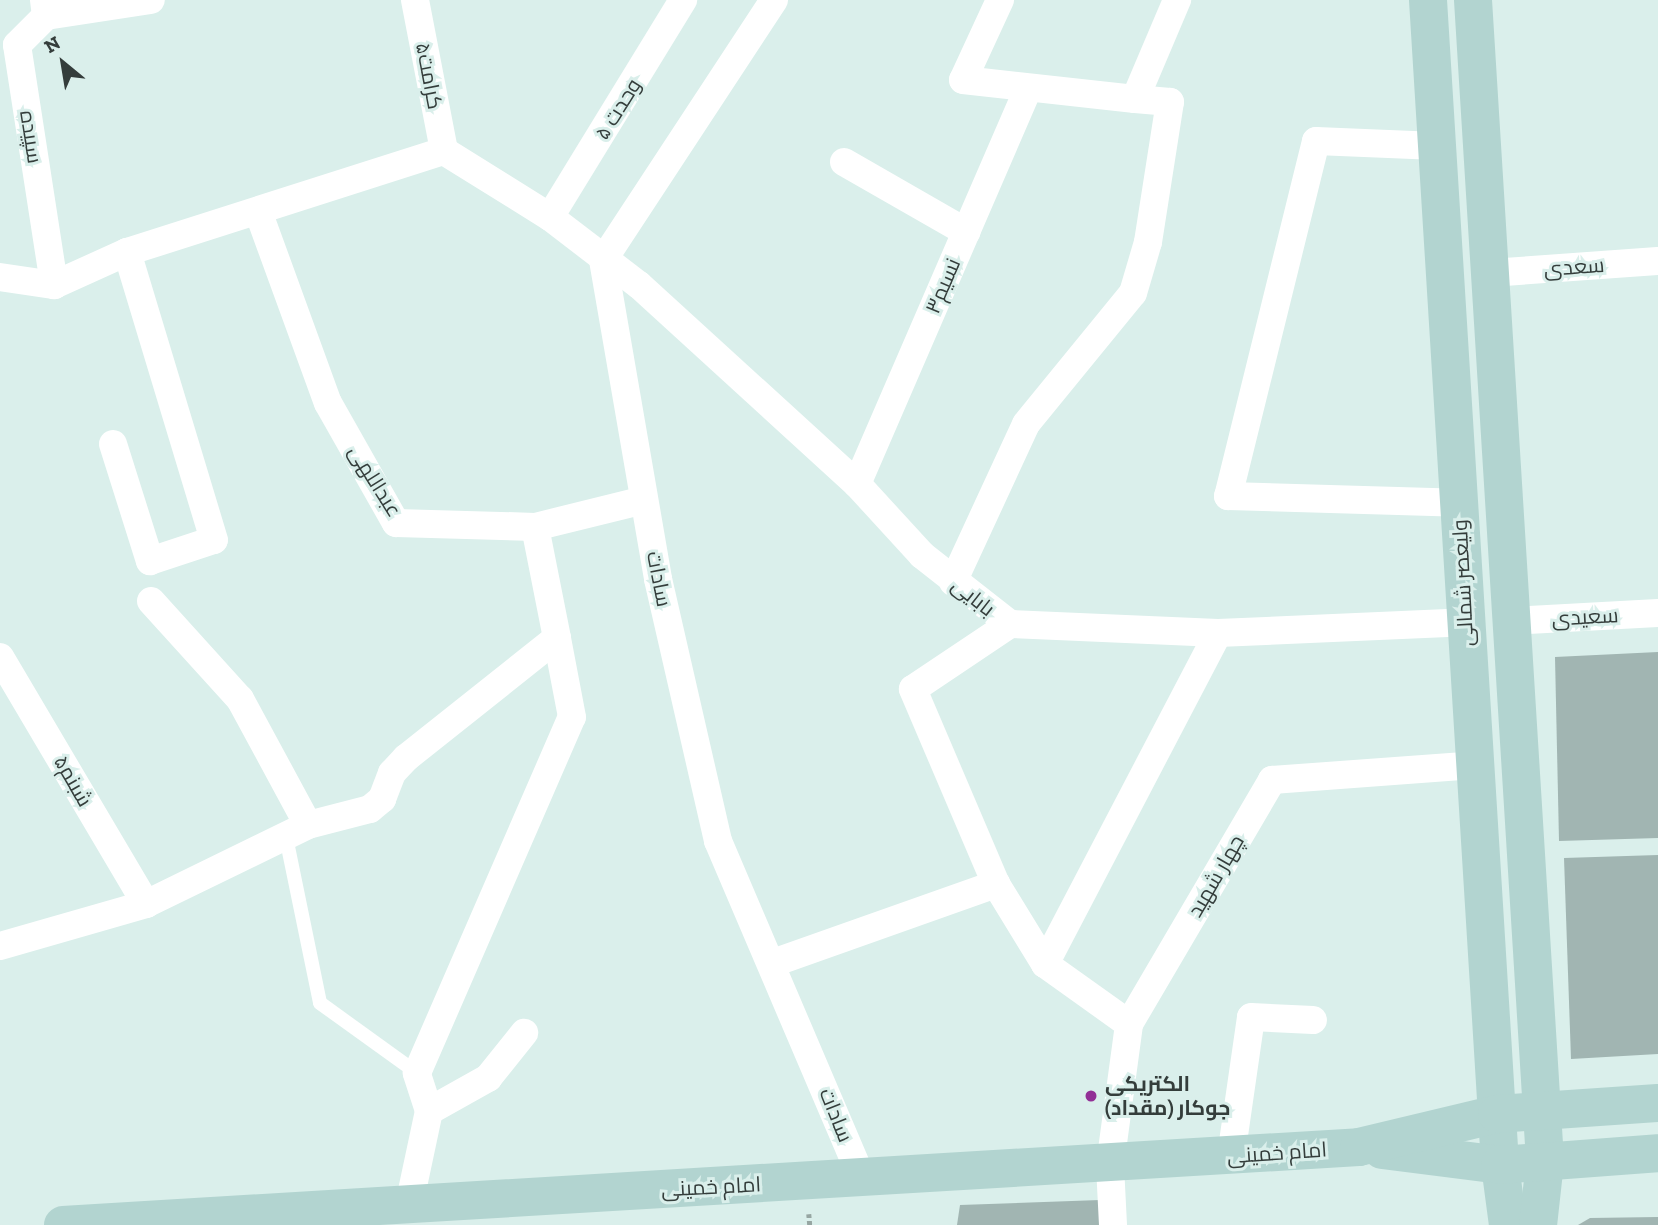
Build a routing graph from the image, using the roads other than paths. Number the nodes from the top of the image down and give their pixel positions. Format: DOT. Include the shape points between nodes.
graph roads {
  1 [pos="151,0"];
  2 [pos="415,0"];
  3 [pos="683,0"];
  4 [pos="774,0"];
  5 [pos="1000,0"];
  6 [pos="1177,0"];
  7 [pos="1428,0"];
  8 [pos="1473,0"];
  9 [pos="45,8"];
  10 [pos="8,44"];
  11 [pos="1028,88"];
  12 [pos="1135,99"];
  13 [pos="1437,146"];
  14 [pos="444,151"];
  15 [pos="844,162"];
  16 [pos="258,211"];
  17 [pos="550,217"];
  18 [pos="966,232"];
  19 [pos="127,252"];
  20 [pos="603,260"];
  21 [pos="1658,261"];
  22 [pos="1490,273"];
  23 [pos="0,277"];
  24 [pos="54,285"];
  25 [pos="113,444"];
  26 [pos="857,484"];
  27 [pos="645,500"];
  28 [pos="1458,503"];
  29 [pos="535,527"];
  30 [pos="953,582"];
  31 [pos="151,601"];
  32 [pos="1658,613"];
  33 [pos="1511,621"];
  34 [pos="1465,622"];
  35 [pos="1010,624"];
  36 [pos="1218,633"];
  37 [pos="557,638"];
  38 [pos="0,657"];
  39 [pos="1474,765"];
  40 [pos="297,831"];
  41 [pos="996,884"];
  42 [pos="146,904"];
  43 [pos="0,946"];
  44 [pos="773,963"];
  45 [pos="1045,964"];
  46 [pos="1313,1020"];
  47 [pos="1129,1024"];
  48 [pos="524,1033"];
  49 [pos="417,1073"];
  50 [pos="1658,1103"];
  51 [pos="429,1111"];
  52 [pos="1540,1111"];
  53 [pos="1497,1114"];
  54 [pos="1359,1147"];
  55 [pos="1658,1153"];
  56 [pos="1231,1156"];
  57 [pos="1545,1162"];
  58 [pos="1110,1165"];
  59 [pos="1500,1165"];
  60 [pos="862,1179"];
  61 [pos="409,1205"];
  62 [pos="63,1225"];
  63 [pos="79,1225"];
  64 [pos="1113,1225"];
  65 [pos="1508,1225"];
  66 [pos="1538,1225"];
  1 -- 9 [label="street"];
  2 -- 14 [label="street, کرامت۵"];
  3 -- 17 [label="street, وحدت ۵"];
  4 -- 20 [label="street"];
  5 -- 11 [label="street" via="963,80"];
  6 -- 12 [label="street"];
  7 -- 13 [label="main road, ولیعصر شمالی"];
  8 -- 22 [label="main road"];
  9 -- 10 [label="street, سپیده"];
  10 -- 24 [label="street, سپیده"];
  11 -- 12 [label="street"];
  11 -- 18 [label="street, نسیم۳"];
  12 -- 30 [label="street" via="1170,102 1148,242 1133,293 1026,424"];
  13 -- 28 [label="main road, ولیعصر شمالی"];
  13 -- 28 [label="street" via="1315,141 1228,496"];
  14 -- 16 [label="street"];
  14 -- 17 [label="street, بابایی"];
  15 -- 18 [label="street"];
  16 -- 19 [label="street"];
  16 -- 29 [label="street, عبداللهی" via="328,403 396,523"];
  17 -- 20 [label="street, بابایی"];
  18 -- 26 [label="street, نسیم۳"];
  19 -- 24 [label="street"];
  19 -- 25 [label="street" via="214,540 150,561"];
  20 -- 26 [label="street, بابایی" via="639,285"];
  20 -- 27 [label="street, سادات"];
  21 -- 22 [label="street, سعدی"];
  22 -- 33 [label="main road"];
  23 -- 24 [label="street"];
  26 -- 30 [label="street, بابایی"];
  27 -- 29 [label="street, عبداللهی"];
  27 -- 44 [label="street, سادات" via="718,841"];
  28 -- 34 [label="main road, ولیعصر شمالی"];
  29 -- 37 [label="street"];
  30 -- 35 [label="street, بابایی"];
  31 -- 40 [label="street" via="240,699"];
  32 -- 33 [label="street, سعیدی"];
  33 -- 52 [label="main road"];
  34 -- 36 [label="street, بابایی"];
  34 -- 39 [label="main road, ولیعصر شمالی"];
  35 -- 36 [label="street, بابایی"];
  35 -- 41 [label="street" via="913,688"];
  36 -- 45 [label="street"];
  37 -- 40 [label="street" via="406,758 391,773 382,799 370,809"];
  37 -- 49 [label="street" via="572,717"];
  38 -- 42 [label="street, شبنم۵"];
  39 -- 47 [label="street, چهار شهید" via="1272,780"];
  39 -- 53 [label="main road, ولیعصر شمالی"];
  40 -- 42 [label="street"];
  40 -- 49 [label="lane" via="320,1003"];
  41 -- 44 [label="street"];
  41 -- 45 [label="street"];
  42 -- 43 [label="street"];
  44 -- 60 [label="street, سادات"];
  45 -- 47 [label="street"];
  46 -- 56 [label="street" via="1251,1017"];
  47 -- 58 [label="street, چهار شهید"];
  48 -- 51 [label="street" via="488,1078"];
  49 -- 51 [label="street"];
  50 -- 52 [label="main road, امام خمینی"];
  51 -- 61 [label="street"];
  52 -- 53 [label="main road, امام خمینی"];
  52 -- 57 [label="main road"];
  53 -- 54 [label="main road, امام خمینی"];
  53 -- 59 [label="main road, ولیعصر شمالی"];
  54 -- 56 [label="main road, امام خمینی"];
  54 -- 59 [label="main road, امام خمینی"];
  55 -- 57 [label="main road, امام خمینی"];
  56 -- 58 [label="main road, امام خمینی"];
  57 -- 59 [label="main road, امام خمینی"];
  57 -- 66 [label="main road"];
  58 -- 60 [label="main road, امام خمینی"];
  58 -- 64 [label="street, چهار شهید"];
  59 -- 65 [label="main road, ولیعصر شمالی"];
  60 -- 61 [label="main road, امام خمینی"];
  61 -- 63 [label="main road, امام خمینی"];
  62 -- 63 [label="main road, امام خمینی"];
}
